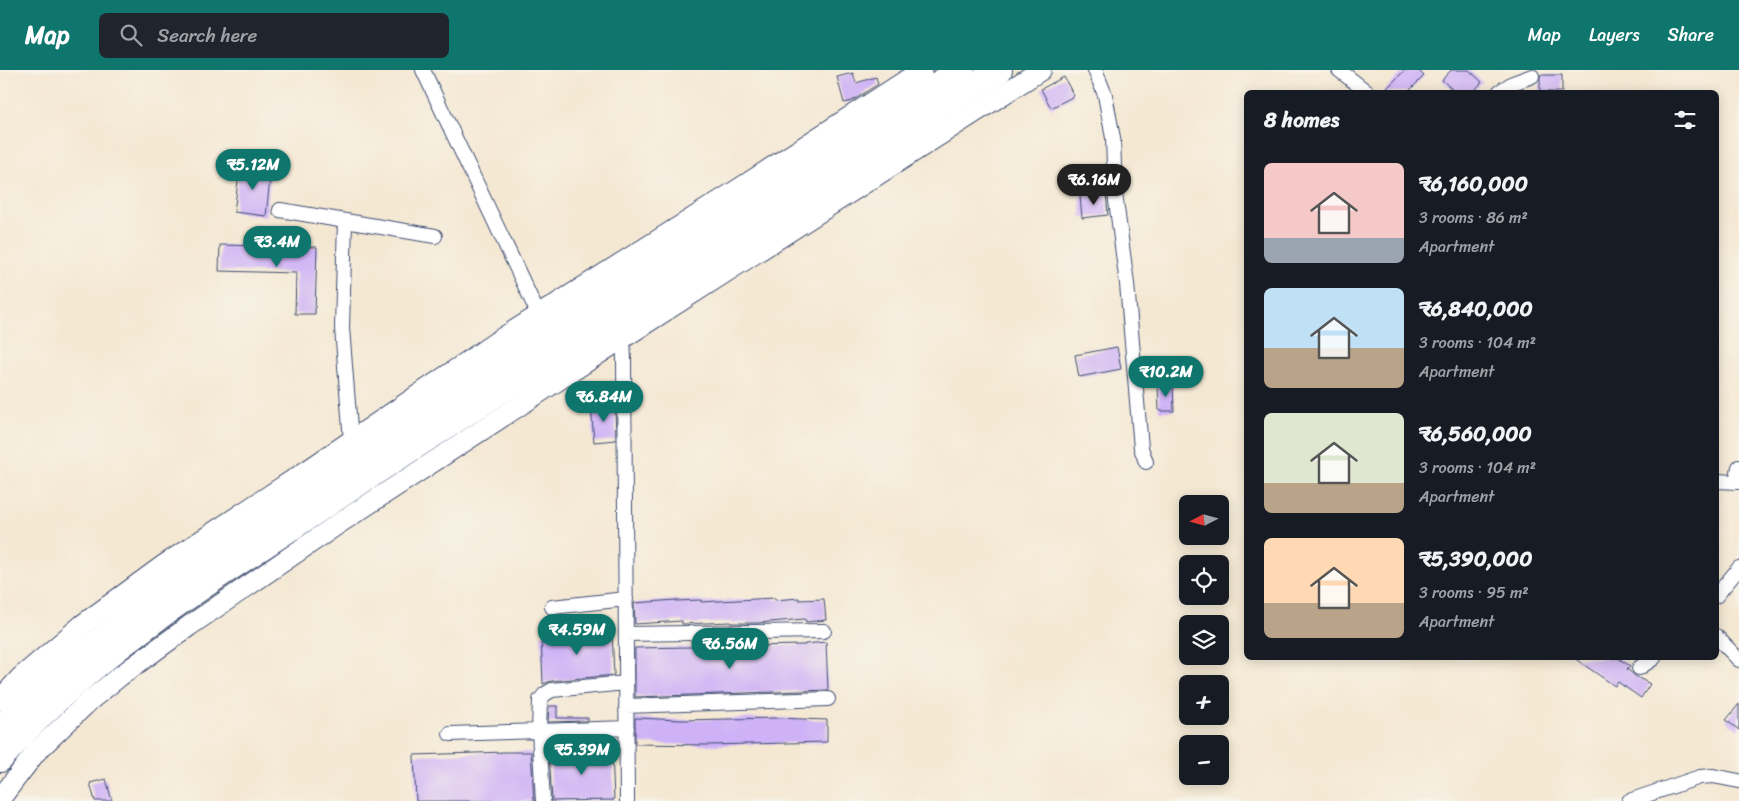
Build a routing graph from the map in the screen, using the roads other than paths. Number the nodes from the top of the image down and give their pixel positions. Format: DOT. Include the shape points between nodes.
graph roads {
  1 [pos="423,70"];
  2 [pos="922,70"];
  3 [pos="961,70"];
  4 [pos="999,70"];
  5 [pos="1041,70"];
  6 [pos="1095,70"];
  7 [pos="1339,70"];
  8 [pos="1532,76"];
  9 [pos="1364,90"];
  10 [pos="1502,90"];
  11 [pos="280,210"];
  12 [pos="345,221"];
  13 [pos="435,236"];
  14 [pos="623,338"];
  15 [pos="554,344"];
  16 [pos="351,441"];
  17 [pos="1146,462"];
  18 [pos="1739,467"];
  19 [pos="1719,481"];
  20 [pos="1738,482"];
  21 [pos="1739,568"];
  22 [pos="1719,592"];
  23 [pos="626,599"];
  24 [pos="552,607"];
  25 [pos="824,631"];
  26 [pos="626,634"];
  27 [pos="1719,639"];
  28 [pos="1651,660"];
  29 [pos="1739,660"];
  30 [pos="1639,668"];
  31 [pos="626,684"];
  32 [pos="828,699"];
  33 [pos="0,700"];
  34 [pos="626,706"];
  35 [pos="626,728"];
  36 [pos="0,731"];
  37 [pos="539,731"];
  38 [pos="450,734"];
  39 [pos="0,759"];
  40 [pos="1739,780"];
  41 [pos="0,799"];
  42 [pos="543,801"];
  43 [pos="627,801"];
  44 [pos="1629,801"];
  1 -- 15 [label="street"];
  2 -- 15 [label="main road" via="734,192"];
  3 -- 15 [label="highway"];
  4 -- 15 [label="highway"];
  5 -- 14 [label="main road"];
  6 -- 17 [label="street" via="1105,95 1113,138 1115,194 1127,284 1141,448"];
  7 -- 9 [label="street"];
  8 -- 10 [label="street"];
  11 -- 12 [label="street"];
  12 -- 13 [label="street"];
  12 -- 16 [label="street" via="342,328"];
  14 -- 15 [label="main road"];
  14 -- 23 [label="street"];
  15 -- 16 [label="main road" via="496,342"];
  15 -- 36 [label="highway" via="203,563 69,663 22,704"];
  15 -- 39 [label="highway" via="479,404 142,630 49,706"];
  15 -- 41 [label="main road" via="330,530 189,626 89,701 36,752"];
  16 -- 33 [label="main road" via="164,565 82,625 21,677"];
  18 -- 20 [label="street"];
  19 -- 20 [label="street"];
  21 -- 22 [label="street"];
  23 -- 24 [label="street"];
  23 -- 26 [label="street"];
  25 -- 26 [label="street"];
  26 -- 31 [label="street"];
  27 -- 29 [label="street"];
  28 -- 30 [label="street"];
  31 -- 34 [label="street"];
  31 -- 37 [label="street" via="552,690 544,694 540,700"];
  32 -- 34 [label="street"];
  34 -- 35 [label="street"];
  35 -- 37 [label="street"];
  35 -- 43 [label="street"];
  37 -- 38 [label="street"];
  37 -- 42 [label="street"];
  40 -- 44 [label="street" via="1700,777"];
}
